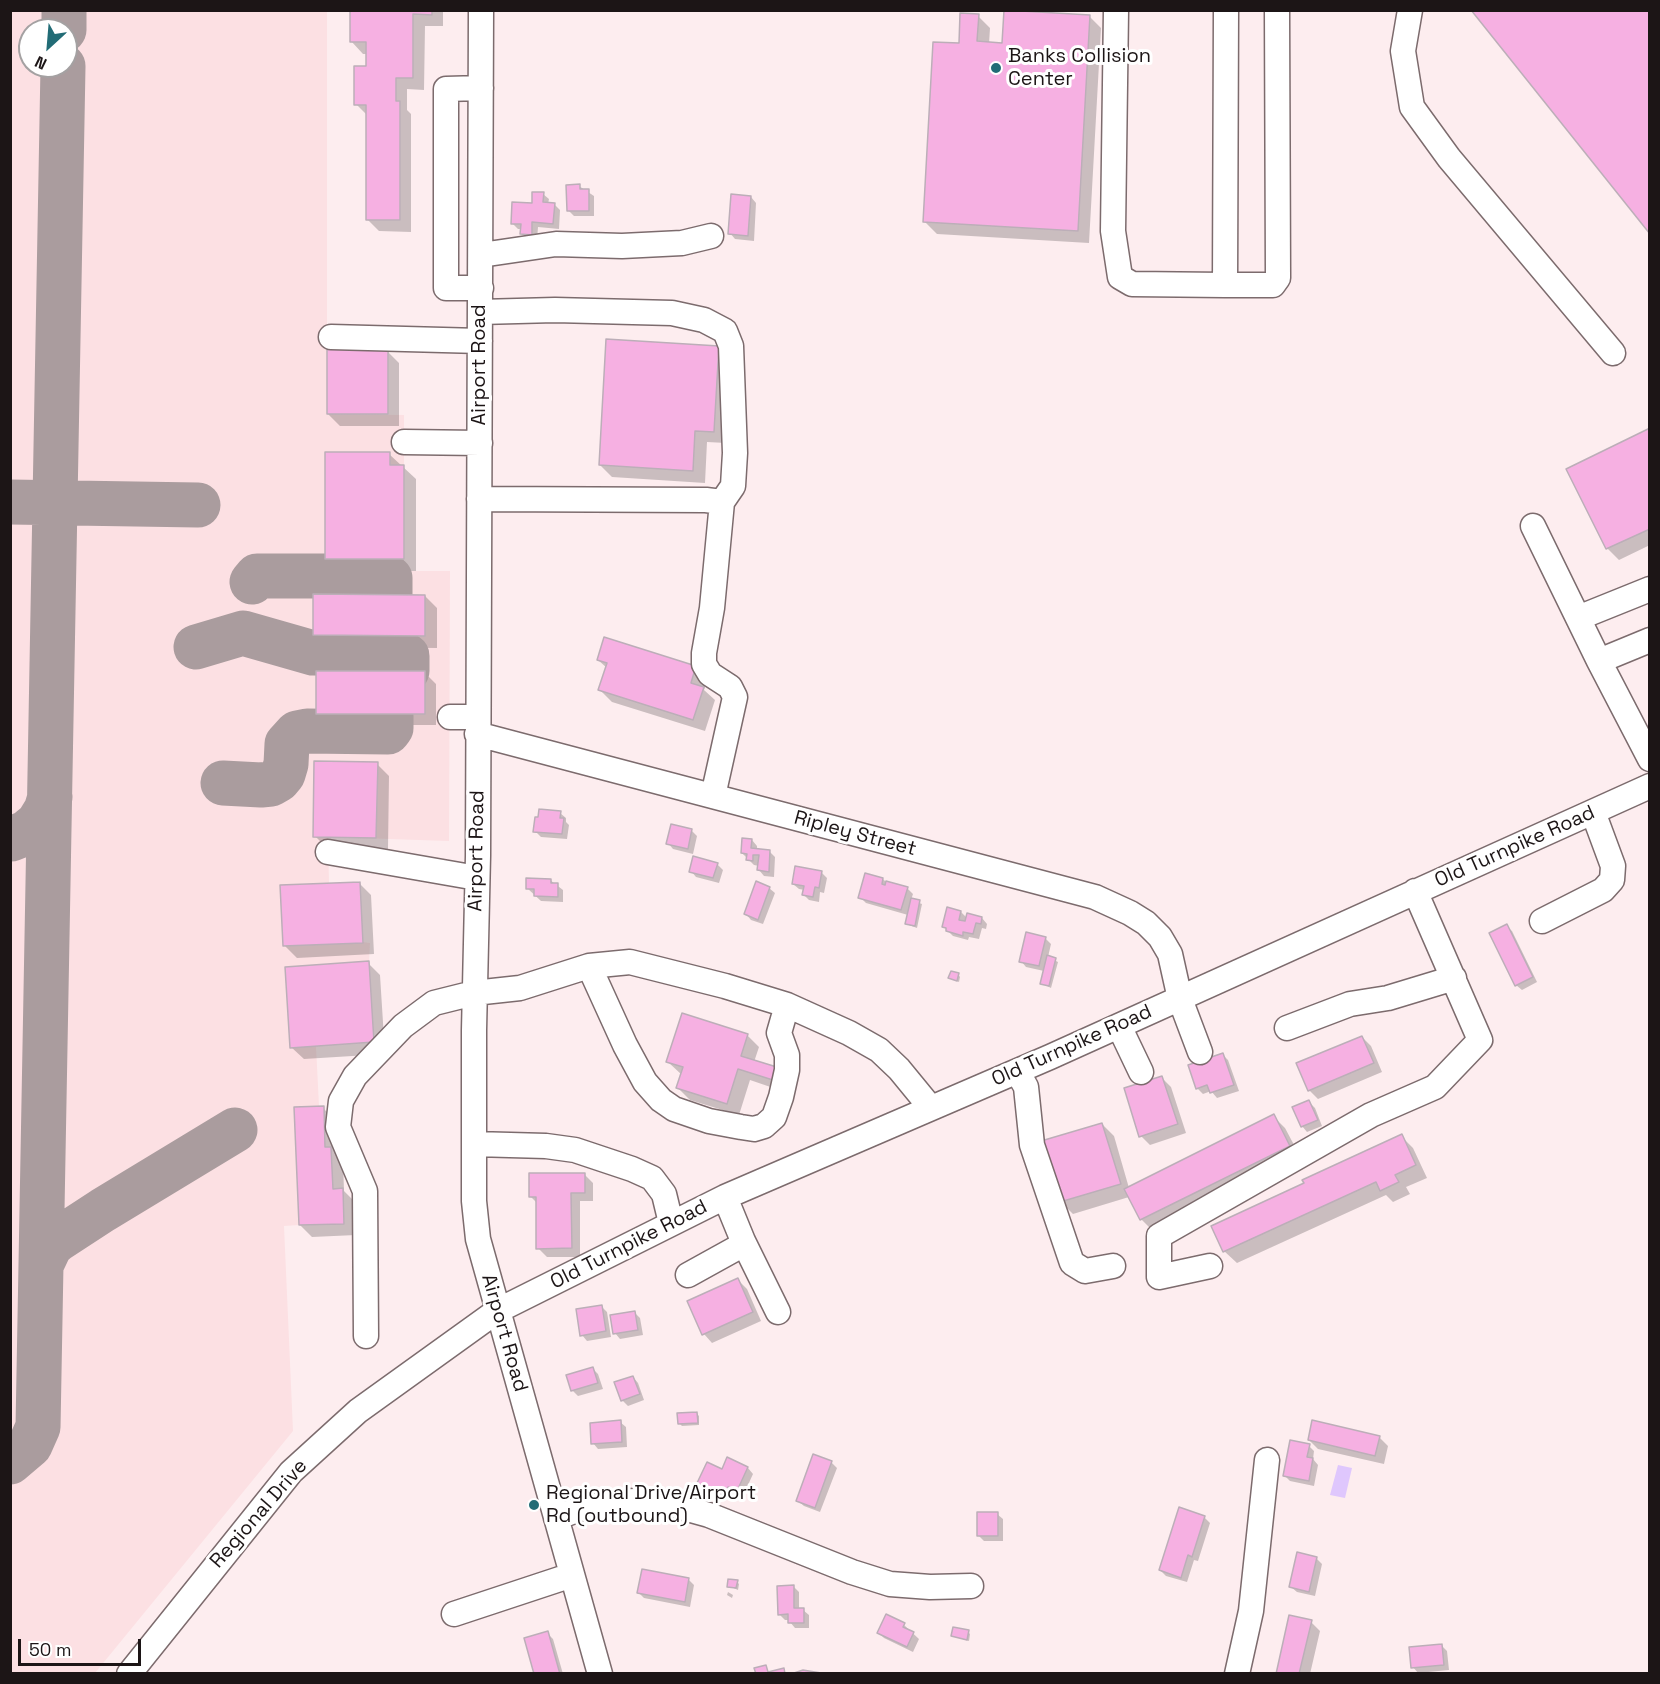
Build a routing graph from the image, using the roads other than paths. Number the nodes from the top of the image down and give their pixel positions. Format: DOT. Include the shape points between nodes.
graph roads {
  1 [pos="481,10"];
  2 [pos="1116,10"];
  3 [pos="1226,10"];
  4 [pos="1277,10"];
  5 [pos="1410,10"];
  6 [pos="481,88"];
  7 [pos="711,236"];
  8 [pos="481,255"];
  9 [pos="1225,285"];
  10 [pos="481,300"];
  11 [pos="331,337"];
  12 [pos="480,341"];
  13 [pos="1613,353"];
  14 [pos="404,442"];
  15 [pos="480,443"];
  16 [pos="479,499"];
  17 [pos="722,502"];
  18 [pos="1533,526"];
  19 [pos="1650,589"];
  20 [pos="1578,618"];
  21 [pos="1650,640"];
  22 [pos="1599,662"];
  23 [pos="450,717"];
  24 [pos="478,726"];
  25 [pos="1650,759"];
  26 [pos="1650,786"];
  27 [pos="713,796"];
  28 [pos="1593,812"];
  29 [pos="328,852"];
  30 [pos="477,878"];
  31 [pos="1415,891"];
  32 [pos="1542,921"];
  33 [pos="589,966"];
  34 [pos="1454,978"];
  35 [pos="474,993"];
  36 [pos="1180,999"];
  37 [pos="787,1005"];
  38 [pos="1119,1026"];
  39 [pos="1287,1028"];
  40 [pos="1200,1052"];
  41 [pos="1017,1071"];
  42 [pos="1141,1072"];
  43 [pos="931,1108"];
  44 [pos="474,1144"];
  45 [pos="725,1197"];
  46 [pos="671,1223"];
  47 [pos="744,1244"];
  48 [pos="1113,1266"];
  49 [pos="1210,1266"];
  50 [pos="688,1275"];
  51 [pos="497,1311"];
  52 [pos="778,1312"];
  53 [pos="366,1336"];
  54 [pos="1267,1460"];
  55 [pos="556,1518"];
  56 [pos="572,1575"];
  57 [pos="971,1586"];
  58 [pos="454,1614"];
  59 [pos="129,1674"];
  60 [pos="600,1674"];
  61 [pos="1237,1674"];
  1 -- 6 [label="street, Airport Road"];
  2 -- 9 [label="street" via="1113,231 1120,277 1132,284"];
  3 -- 9 [label="street"];
  4 -- 9 [label="street" via="1278,278 1273,285"];
  5 -- 13 [label="street" via="1403,51 1412,107 1449,158"];
  6 -- 8 [label="street, Airport Road"];
  6 -- 10 [label="street" via="446,88 446,288"];
  7 -- 8 [label="street" via="682,243 556,244"];
  8 -- 10 [label="street, Airport Road"];
  10 -- 12 [label="street, Airport Road"];
  10 -- 17 [label="street" via="555,310 672,313 704,320 725,331 731,346 735,453 733,486"];
  11 -- 12 [label="street"];
  12 -- 15 [label="street, Airport Road"];
  14 -- 15 [label="street"];
  15 -- 16 [label="street, Airport Road"];
  16 -- 17 [label="street"];
  16 -- 24 [label="street, Airport Road"];
  17 -- 27 [label="street" via="704,664 730,687 735,697"];
  18 -- 20 [label="street"];
  19 -- 20 [label="street"];
  20 -- 22 [label="street"];
  21 -- 22 [label="street"];
  22 -- 25 [label="street"];
  23 -- 24 [label="street, Ripley Street"];
  24 -- 27 [label="street, Ripley Street"];
  24 -- 30 [label="street, Airport Road"];
  26 -- 28 [label="street, Old Turnpike Road"];
  27 -- 36 [label="street, Ripley Street" via="1095,897 1130,913 1160,937 1170,954"];
  28 -- 31 [label="street, Old Turnpike Road"];
  28 -- 32 [label="street" via="1613,866 1612,880 1603,890"];
  29 -- 30 [label="street"];
  30 -- 35 [label="street, Airport Road"];
  31 -- 34 [label="street"];
  31 -- 36 [label="street, Old Turnpike Road"];
  33 -- 35 [label="street" via="520,988"];
  33 -- 37 [label="street" via="630,962"];
  33 -- 37 [label="street" via="625,1046 645,1082 661,1100 674,1109 754,1130 774,1117 781,1097 787,1055 779,1033"];
  34 -- 39 [label="street" via="1388,998 1350,1004"];
  34 -- 49 [label="street" via="1480,1040 1435,1087 1371,1115 1159,1236 1159,1277"];
  35 -- 44 [label="street, Airport Road"];
  35 -- 53 [label="street" via="434,1003 403,1026 355,1076 341,1101 338,1127 365,1191"];
  36 -- 38 [label="street, Old Turnpike Road"];
  36 -- 40 [label="street, Ripley Street"];
  37 -- 43 [label="street" via="879,1050"];
  38 -- 41 [label="street, Old Turnpike Road"];
  38 -- 42 [label="street"];
  41 -- 43 [label="street, Old Turnpike Road"];
  41 -- 48 [label="street" via="1026,1087 1032,1145 1072,1263 1085,1271"];
  43 -- 45 [label="street, Old Turnpike Road"];
  44 -- 46 [label="street" via="575,1150 632,1169 651,1178 664,1194"];
  44 -- 51 [label="street, Airport Road" via="478,1239"];
  45 -- 46 [label="street, Old Turnpike Road"];
  45 -- 47 [label="street"];
  46 -- 51 [label="street, Old Turnpike Road"];
  47 -- 50 [label="street"];
  47 -- 52 [label="street"];
  51 -- 55 [label="street, Airport Road"];
  51 -- 59 [label="street, Regional Drive" via="358,1411 291,1472"];
  54 -- 61 [label="street" via="1251,1611"];
  55 -- 56 [label="street, Airport Road"];
  55 -- 57 [label="street" via="582,1508 617,1502 673,1505 890,1584"];
  56 -- 58 [label="street"];
  56 -- 60 [label="street, Airport Road"];
}
